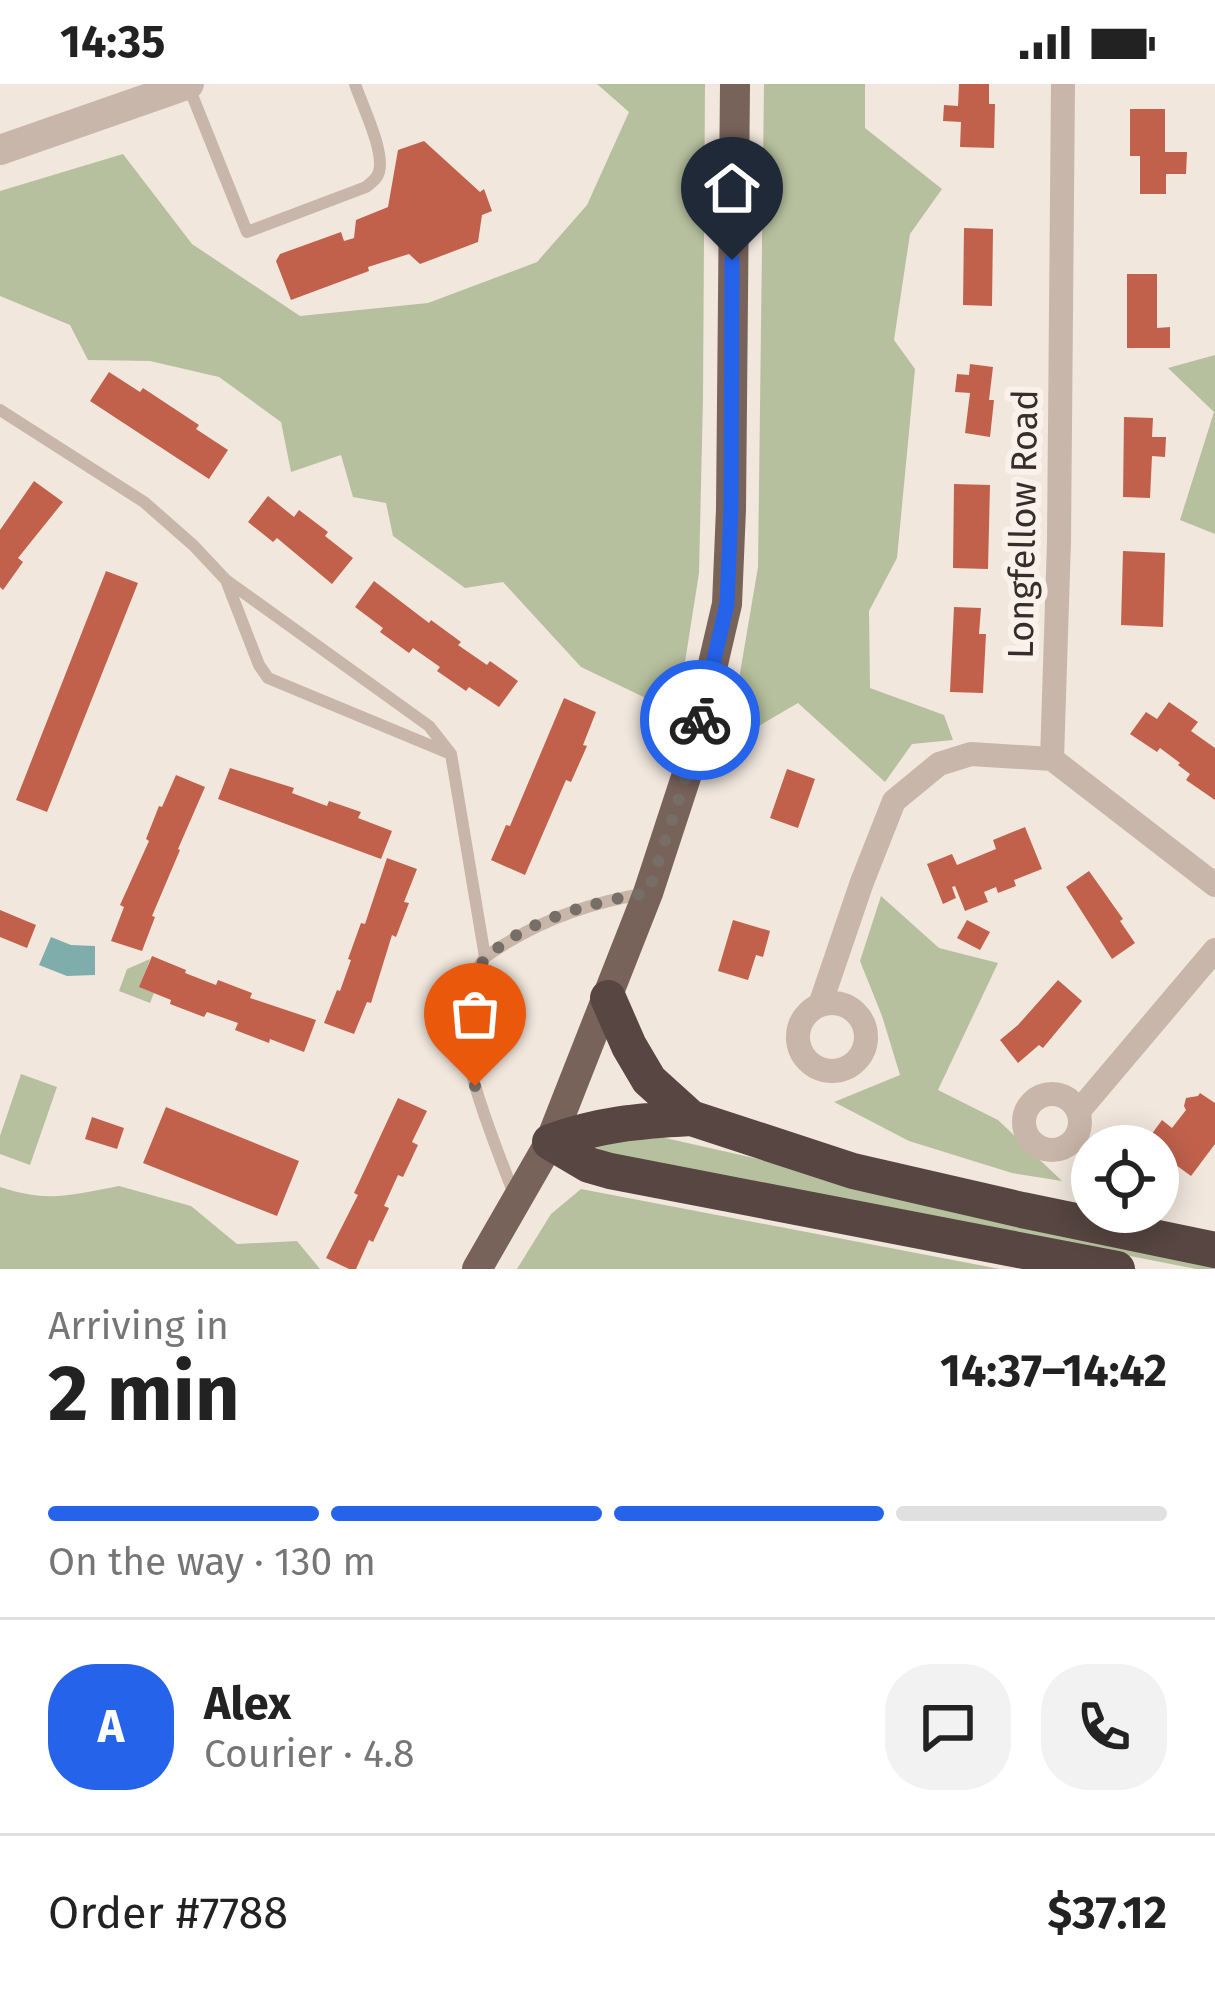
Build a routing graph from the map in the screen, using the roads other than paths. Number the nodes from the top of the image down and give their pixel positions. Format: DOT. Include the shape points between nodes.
graph roads {
  1 [pos="189,84"];
  2 [pos="355,84"];
  3 [pos="735,84"];
  4 [pos="1063,84"];
  5 [pos="0,150"];
  6 [pos="0,410"];
  7 [pos="226,580"];
  8 [pos="451,754"];
  9 [pos="1052,759"];
  10 [pos="1215,885"];
  11 [pos="648,893"];
  12 [pos="1215,950"];
  13 [pos="484,957"];
  14 [pos="608,998"];
  15 [pos="820,1005"];
  16 [pos="1078,1112"];
  17 [pos="691,1118"];
  18 [pos="550,1142"];
  19 [pos="517,1202"];
  20 [pos="1215,1250"];
  21 [pos="477,1269"];
  22 [pos="1117,1269"];
  1 -- 2 [label="lane" via="247,232 366,187 378,174"];
  1 -- 5 [label="street"];
  3 -- 11 [label="main road" via="727,604 688,771"];
  4 -- 9 [label="street, Longfellow Road"];
  6 -- 7 [label="lane" via="143,502"];
  7 -- 8 [label="lane" via="429,726"];
  7 -- 8 [label="lane" via="268,678"];
  8 -- 13 [label="lane"];
  9 -- 10 [label="street"];
  9 -- 15 [label="street" via="971,754 939,764 894,801"];
  11 -- 13 [label="lane" via="535,925"];
  11 -- 14 [label="main road"];
  12 -- 16 [label="street"];
  13 -- 19 [label="lane" via="467,986 465,1032 475,1086"];
  14 -- 17 [label="highway" via="649,1080"];
  14 -- 18 [label="main road"];
  17 -- 18 [label="highway" via="587,1129"];
  17 -- 20 [label="highway" via="854,1171"];
  18 -- 19 [label="main road"];
  18 -- 22 [label="highway" via="610,1172"];
  19 -- 21 [label="main road"];
}
